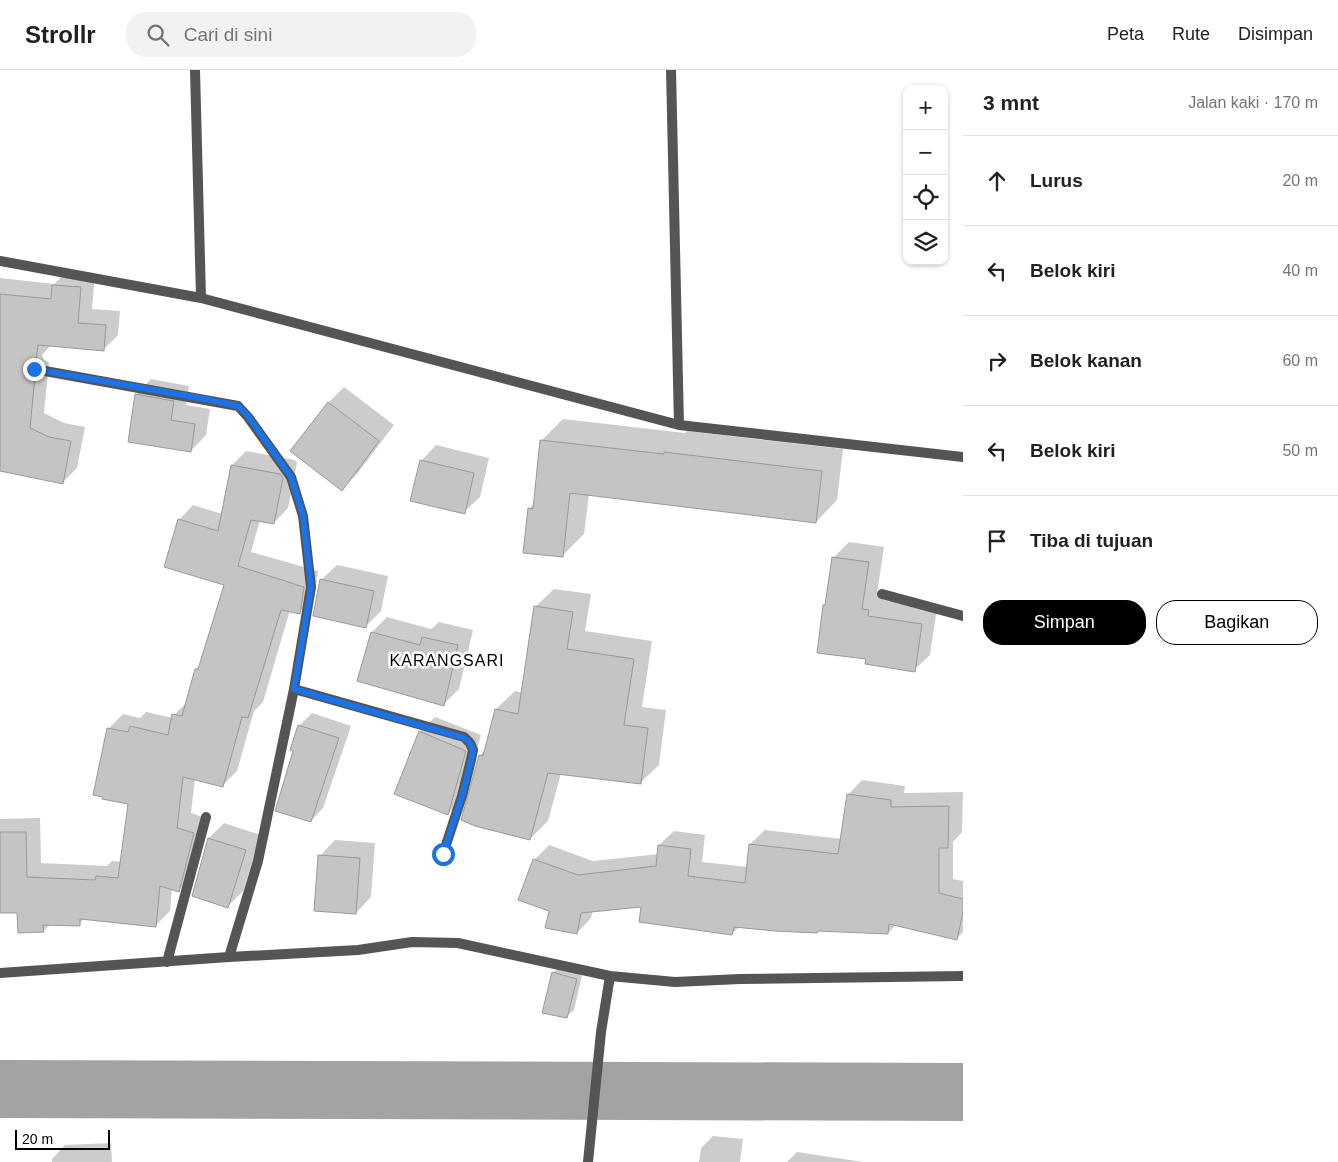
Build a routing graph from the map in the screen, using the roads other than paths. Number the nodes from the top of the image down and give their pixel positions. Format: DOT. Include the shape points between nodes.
graph roads {
  1 [pos="195,70"];
  2 [pos="671,70"];
  3 [pos="0,261"];
  4 [pos="201,298"];
  5 [pos="34,369"];
  6 [pos="679,425"];
  7 [pos="963,457"];
  8 [pos="882,594"];
  9 [pos="963,616"];
  10 [pos="294,689"];
  11 [pos="206,817"];
  12 [pos="443,854"];
  13 [pos="229,957"];
  14 [pos="167,962"];
  15 [pos="0,973"];
  16 [pos="610,976"];
  17 [pos="963,976"];
  18 [pos="588,1162"];
  1 -- 4 [label="street"];
  2 -- 6 [label="street"];
  3 -- 4 [label="street"];
  4 -- 6 [label="street"];
  5 -- 10 [label="street" via="238,406 248,416 291,477 303,516 311,587"];
  6 -- 7 [label="street"];
  8 -- 9 [label="street"];
  10 -- 12 [label="street" via="464,738 470,743 473,750 471,760"];
  10 -- 13 [label="street" via="258,861"];
  11 -- 14 [label="street"];
  13 -- 14 [label="street"];
  13 -- 16 [label="street" via="358,950 412,942 458,943"];
  14 -- 15 [label="street"];
  16 -- 17 [label="street" via="675,982"];
  16 -- 18 [label="street"];
}
